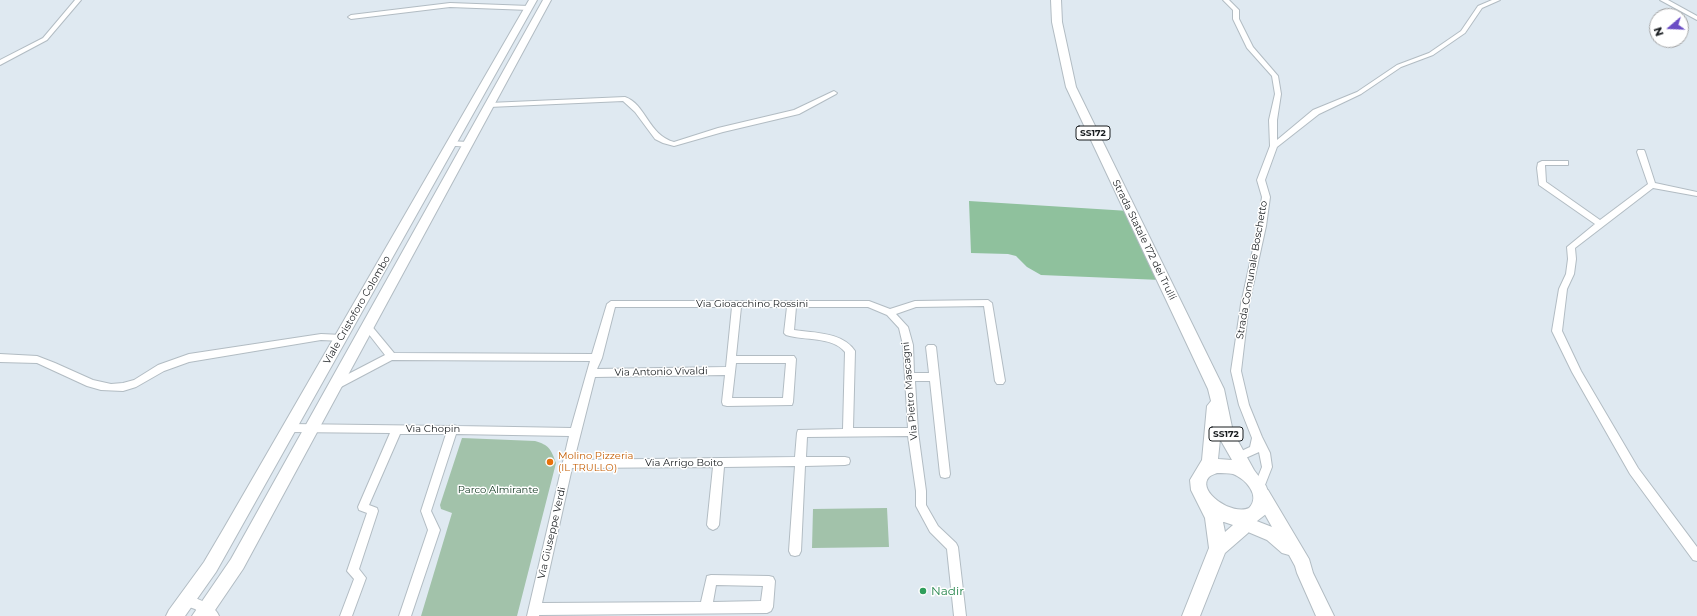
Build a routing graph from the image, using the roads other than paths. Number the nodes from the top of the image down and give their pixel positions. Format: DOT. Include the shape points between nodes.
graph roads {
  1 [pos="78,0"];
  2 [pos="547,0"];
  3 [pos="1056,0"];
  4 [pos="1226,0"];
  5 [pos="1497,0"];
  6 [pos="1663,0"];
  7 [pos="531,4"];
  8 [pos="351,17"];
  9 [pos="1697,18"];
  10 [pos="0,63"];
  11 [pos="834,93"];
  12 [pos="489,104"];
  13 [pos="452,143"];
  14 [pos="468,144"];
  15 [pos="1274,146"];
  16 [pos="1641,152"];
  17 [pos="1565,163"];
  18 [pos="1652,185"];
  19 [pos="1697,194"];
  20 [pos="1600,224"];
  21 [pos="611,304"];
  22 [pos="737,304"];
  23 [pos="792,304"];
  24 [pos="890,313"];
  25 [pos="367,326"];
  26 [pos="342,338"];
  27 [pos="931,347"];
  28 [pos="391,356"];
  29 [pos="0,358"];
  30 [pos="597,358"];
  31 [pos="731,360"];
  32 [pos="730,371"];
  33 [pos="593,373"];
  34 [pos="909,377"];
  35 [pos="934,377"];
  36 [pos="1000,381"];
  37 [pos="335,385"];
  38 [pos="1216,390"];
  39 [pos="313,427"];
  40 [pos="290,428"];
  41 [pos="397,429"];
  42 [pos="453,429"];
  43 [pos="575,432"];
  44 [pos="913,432"];
  45 [pos="848,433"];
  46 [pos="1257,438"];
  47 [pos="1238,457"];
  48 [pos="845,461"];
  49 [pos="799,462"];
  50 [pos="719,463"];
  51 [pos="568,464"];
  52 [pos="1223,466"];
  53 [pos="1204,471"];
  54 [pos="945,474"];
  55 [pos="1256,485"];
  56 [pos="1207,504"];
  57 [pos="1246,523"];
  58 [pos="713,525"];
  59 [pos="1218,548"];
  60 [pos="795,551"];
  61 [pos="1697,556"];
  62 [pos="1305,573"];
  63 [pos="187,601"];
  64 [pos="706,607"];
  65 [pos="736,612"];
  66 [pos="534,613"];
  67 [pos="207,614"];
  68 [pos="175,616"];
  69 [pos="346,616"];
  70 [pos="405,616"];
  71 [pos="960,616"];
  72 [pos="1191,616"];
  73 [pos="1325,616"];
  1 -- 10 [label="street" via="45,39"];
  2 -- 12 [label="main road, Viale Cristoforo Colombo"];
  3 -- 38 [label="main road, Strada Statale 172 dei Trulli / SS172" via="1057,22 1071,87"];
  4 -- 15 [label="street, Strada Comunale Boschetto" via="1236,10 1236,19 1250,48 1275,76 1278,94 1273,120"];
  5 -- 15 [label="street" via="1480,7 1463,32 1431,54 1399,66 1359,93 1316,112"];
  6 -- 9 [label="street"];
  7 -- 8 [label="street" via="450,5"];
  7 -- 13 [label="main road, Viale Cristoforo Colombo"];
  11 -- 12 [label="street" via="796,112 674,144 667,143 650,130 636,109 625,99"];
  12 -- 14 [label="main road, Viale Cristoforo Colombo"];
  13 -- 14 [label="street"];
  13 -- 26 [label="main road, Viale Cristoforo Colombo"];
  14 -- 25 [label="main road, Viale Cristoforo Colombo"];
  15 -- 46 [label="street, Strada Comunale Boschetto" via="1261,180 1266,197 1245,304 1236,371 1244,405"];
  16 -- 18 [label="street"];
  17 -- 20 [label="street" via="1542,163 1542,183"];
  18 -- 19 [label="street"];
  18 -- 20 [label="street"];
  20 -- 61 [label="street" via="1571,247 1570,274 1563,289 1557,331 1577,372 1634,471"];
  21 -- 22 [label="street, Via Gioacchino Rossini"];
  21 -- 30 [label="street, Via Giuseppe Verdi"];
  22 -- 23 [label="street, Via Gioacchino Rossini"];
  22 -- 31 [label="street"];
  23 -- 24 [label="street, Via Gioacchino Rossini" via="869,304"];
  23 -- 45 [label="street" via="790,333 830,338 843,343 850,351"];
  24 -- 34 [label="street, Via Pietro Mascagni" via="903,327 908,345"];
  24 -- 36 [label="street" via="915,304 988,303"];
  25 -- 28 [label="street"];
  25 -- 37 [label="main road, Viale Cristoforo Colombo"];
  26 -- 29 [label="street" via="321,337 189,358 173,363 133,385 114,388 84,381 41,361"];
  26 -- 40 [label="main road, Viale Cristoforo Colombo"];
  27 -- 35 [label="street"];
  28 -- 30 [label="street"];
  28 -- 37 [label="street"];
  30 -- 33 [label="street, Via Giuseppe Verdi"];
  31 -- 32 [label="street"];
  31 -- 32 [label="street" via="791,359 788,402 727,402"];
  32 -- 33 [label="street, Via Antonio Vivaldi"];
  33 -- 43 [label="street, Via Giuseppe Verdi"];
  34 -- 35 [label="street"];
  34 -- 44 [label="street, Via Pietro Mascagni"];
  35 -- 54 [label="street"];
  37 -- 39 [label="main road, Viale Cristoforo Colombo"];
  38 -- 47 [label="main road, Strada Statale 172 dei Trulli / SS172" via="1225,433"];
  38 -- 53 [label="main road" via="1210,461"];
  39 -- 40 [label="street, Via Chopin"];
  39 -- 41 [label="street, Via Chopin"];
  39 -- 67 [label="main road, Viale Cristoforo Colombo"];
  40 -- 63 [label="main road, Viale Cristoforo Colombo" via="214,560"];
  41 -- 42 [label="street, Via Chopin"];
  41 -- 69 [label="street" via="363,507 373,511 353,571 360,578"];
  42 -- 43 [label="street, Via Chopin"];
  42 -- 70 [label="street" via="426,511 434,530"];
  43 -- 51 [label="street, Via Giuseppe Verdi"];
  44 -- 45 [label="street"];
  44 -- 71 [label="street, Via Pietro Mascagni" via="921,506 934,529 952,547"];
  45 -- 49 [label="street" via="802,433"];
  46 -- 47 [label="street" via="1255,450"];
  46 -- 55 [label="street, Strada Comunale Boschetto" via="1265,453 1267,467"];
  47 -- 52 [label="main road"];
  47 -- 55 [label="main road, Strada Statale 172 dei Trulli / SS172"];
  48 -- 49 [label="street, Via Arrigo Boito"];
  49 -- 50 [label="street, Via Arrigo Boito"];
  49 -- 60 [label="street"];
  50 -- 51 [label="street, Via Arrigo Boito"];
  50 -- 58 [label="street"];
  51 -- 66 [label="street, Via Giuseppe Verdi"];
  52 -- 53 [label="main road"];
  52 -- 55 [label="main road" via="1240,470"];
  53 -- 56 [label="main road" via="1199,478 1198,486"];
  55 -- 57 [label="main road" via="1263,502"];
  55 -- 62 [label="main road" via="1303,564"];
  56 -- 57 [label="main road" via="1216,511"];
  56 -- 59 [label="main road" via="1214,518"];
  57 -- 59 [label="main road"];
  57 -- 62 [label="main road" via="1278,538 1288,547 1298,566"];
  59 -- 72 [label="main road"];
  62 -- 73 [label="main road"];
  63 -- 67 [label="street" via="199,605"];
  63 -- 68 [label="main road, Viale Cristoforo Colombo"];
  64 -- 65 [label="street"];
  64 -- 65 [label="street" via="711,580 769,581 767,608"];
  64 -- 66 [label="street"];
}
